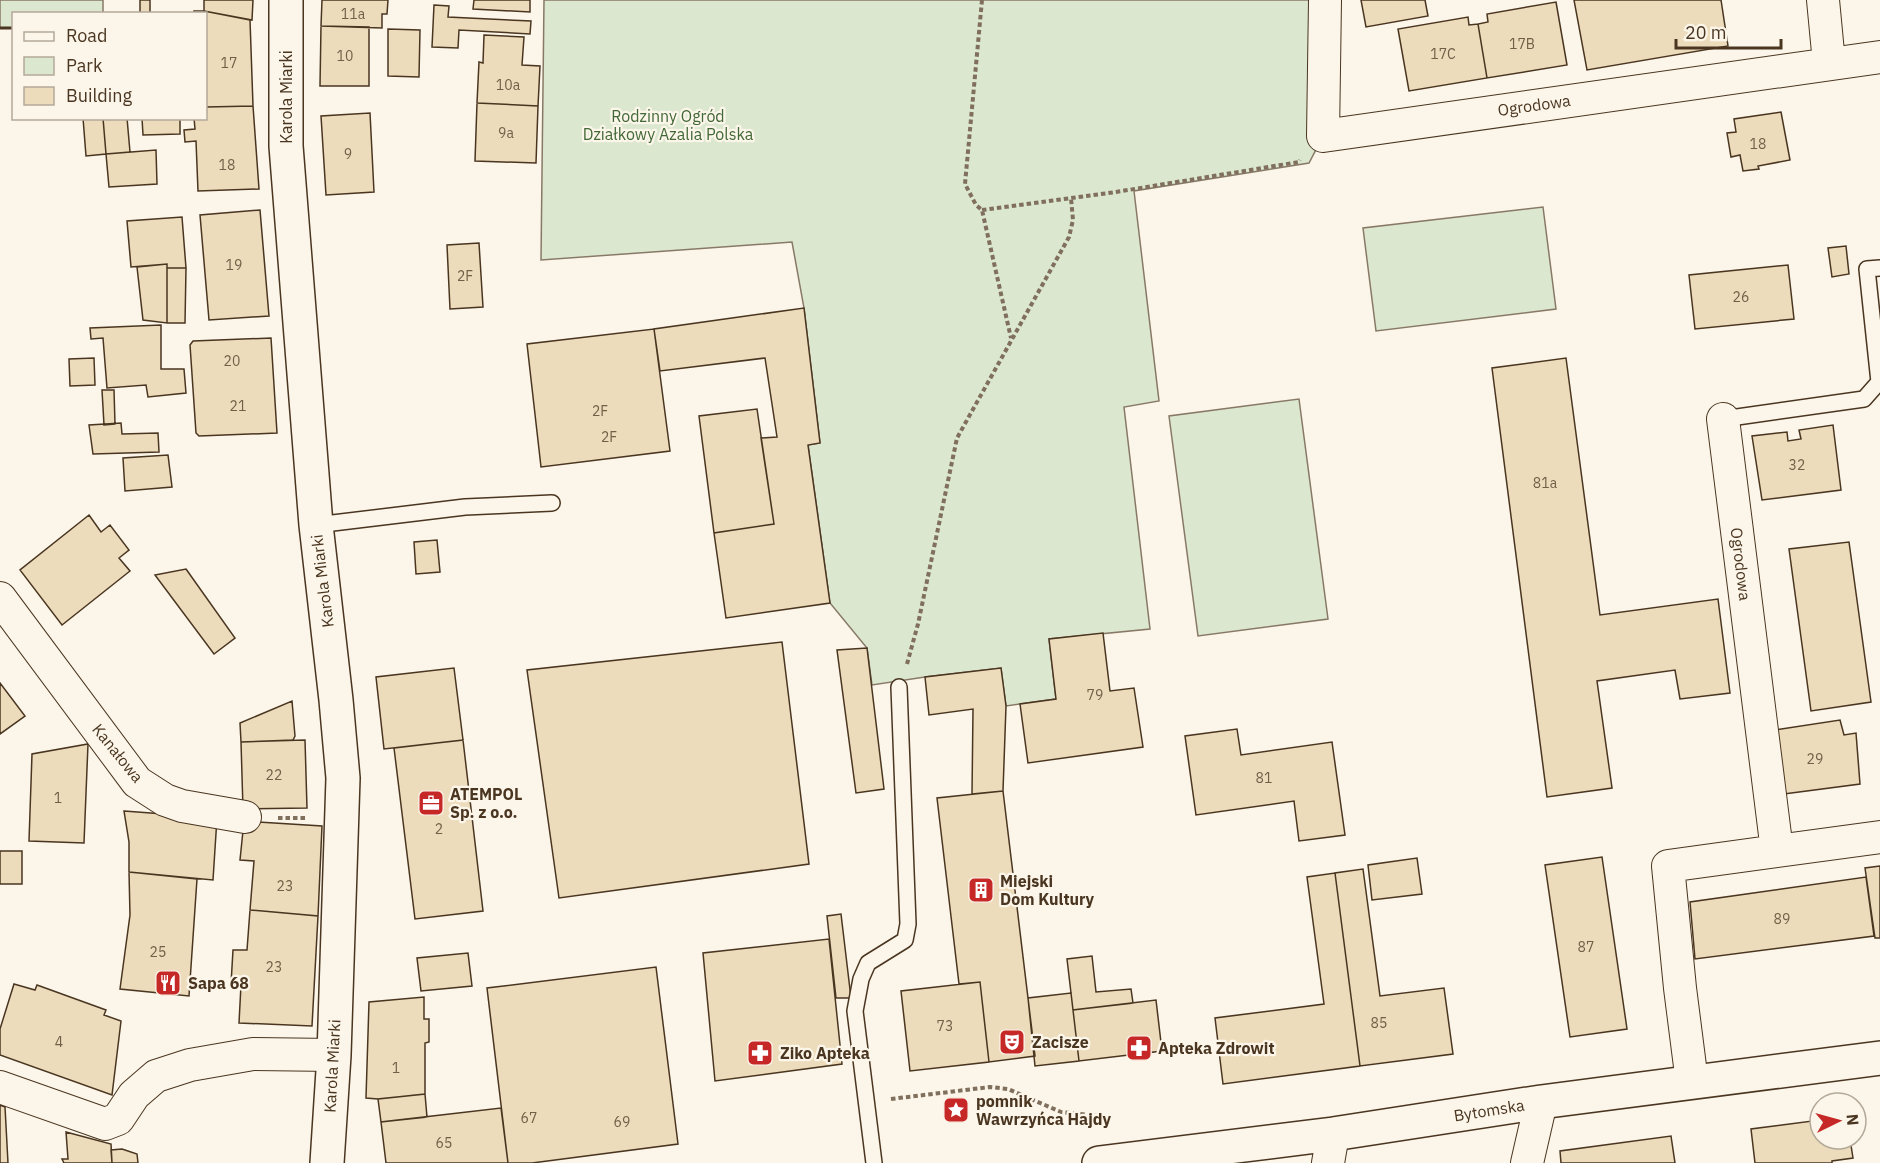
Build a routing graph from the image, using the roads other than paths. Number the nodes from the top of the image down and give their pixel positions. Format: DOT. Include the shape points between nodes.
graph roads {
  1 [pos="286,0"];
  2 [pos="1325,0"];
  3 [pos="1823,0"];
  4 [pos="1880,57"];
  5 [pos="1829,63"];
  6 [pos="1880,268"];
  7 [pos="1723,419"];
  8 [pos="552,503"];
  9 [pos="316,525"];
  10 [pos="0,598"];
  11 [pos="899,687"];
  12 [pos="245,817"];
  13 [pos="1880,837"];
  14 [pos="1777,851"];
  15 [pos="334,1055"];
  16 [pos="1880,1058"];
  17 [pos="1692,1082"];
  18 [pos="0,1087"];
  19 [pos="1541,1102"];
  20 [pos="1330,1148"];
  21 [pos="327,1163"];
  22 [pos="874,1163"];
  23 [pos="1099,1163"];
  24 [pos="1527,1163"];
  1 -- 9 [label="street, Karola Miarki" via="286,146"];
  2 -- 5 [label="street, Ogrodowa" via="1323,136"];
  3 -- 5 [label="street"];
  4 -- 5 [label="street, Ogrodowa"];
  6 -- 7 [label="lane, Ogrodowa" via="1868,269 1879,382 1864,399"];
  7 -- 14 [label="street, Ogrodowa"];
  8 -- 9 [label="lane" via="465,507"];
  9 -- 15 [label="street, Karola Miarki" via="343,778"];
  10 -- 12 [label="street, Kanałowa" via="137,782 182,806"];
  11 -- 22 [label="lane" via="908,924 905,940 868,963 855,1011"];
  13 -- 14 [label="street"];
  14 -- 17 [label="street" via="1668,866"];
  15 -- 18 [label="street" via="254,1054 190,1065 156,1076 134,1095 118,1119 105,1124"];
  15 -- 21 [label="street, Karola Miarki"];
  16 -- 17 [label="street, Bytomska"];
  17 -- 19 [label="street, Bytomska"];
  19 -- 20 [label="street, Bytomska"];
  19 -- 24 [label="street"];
  20 -- 23 [label="street, Bytomska"];
}
